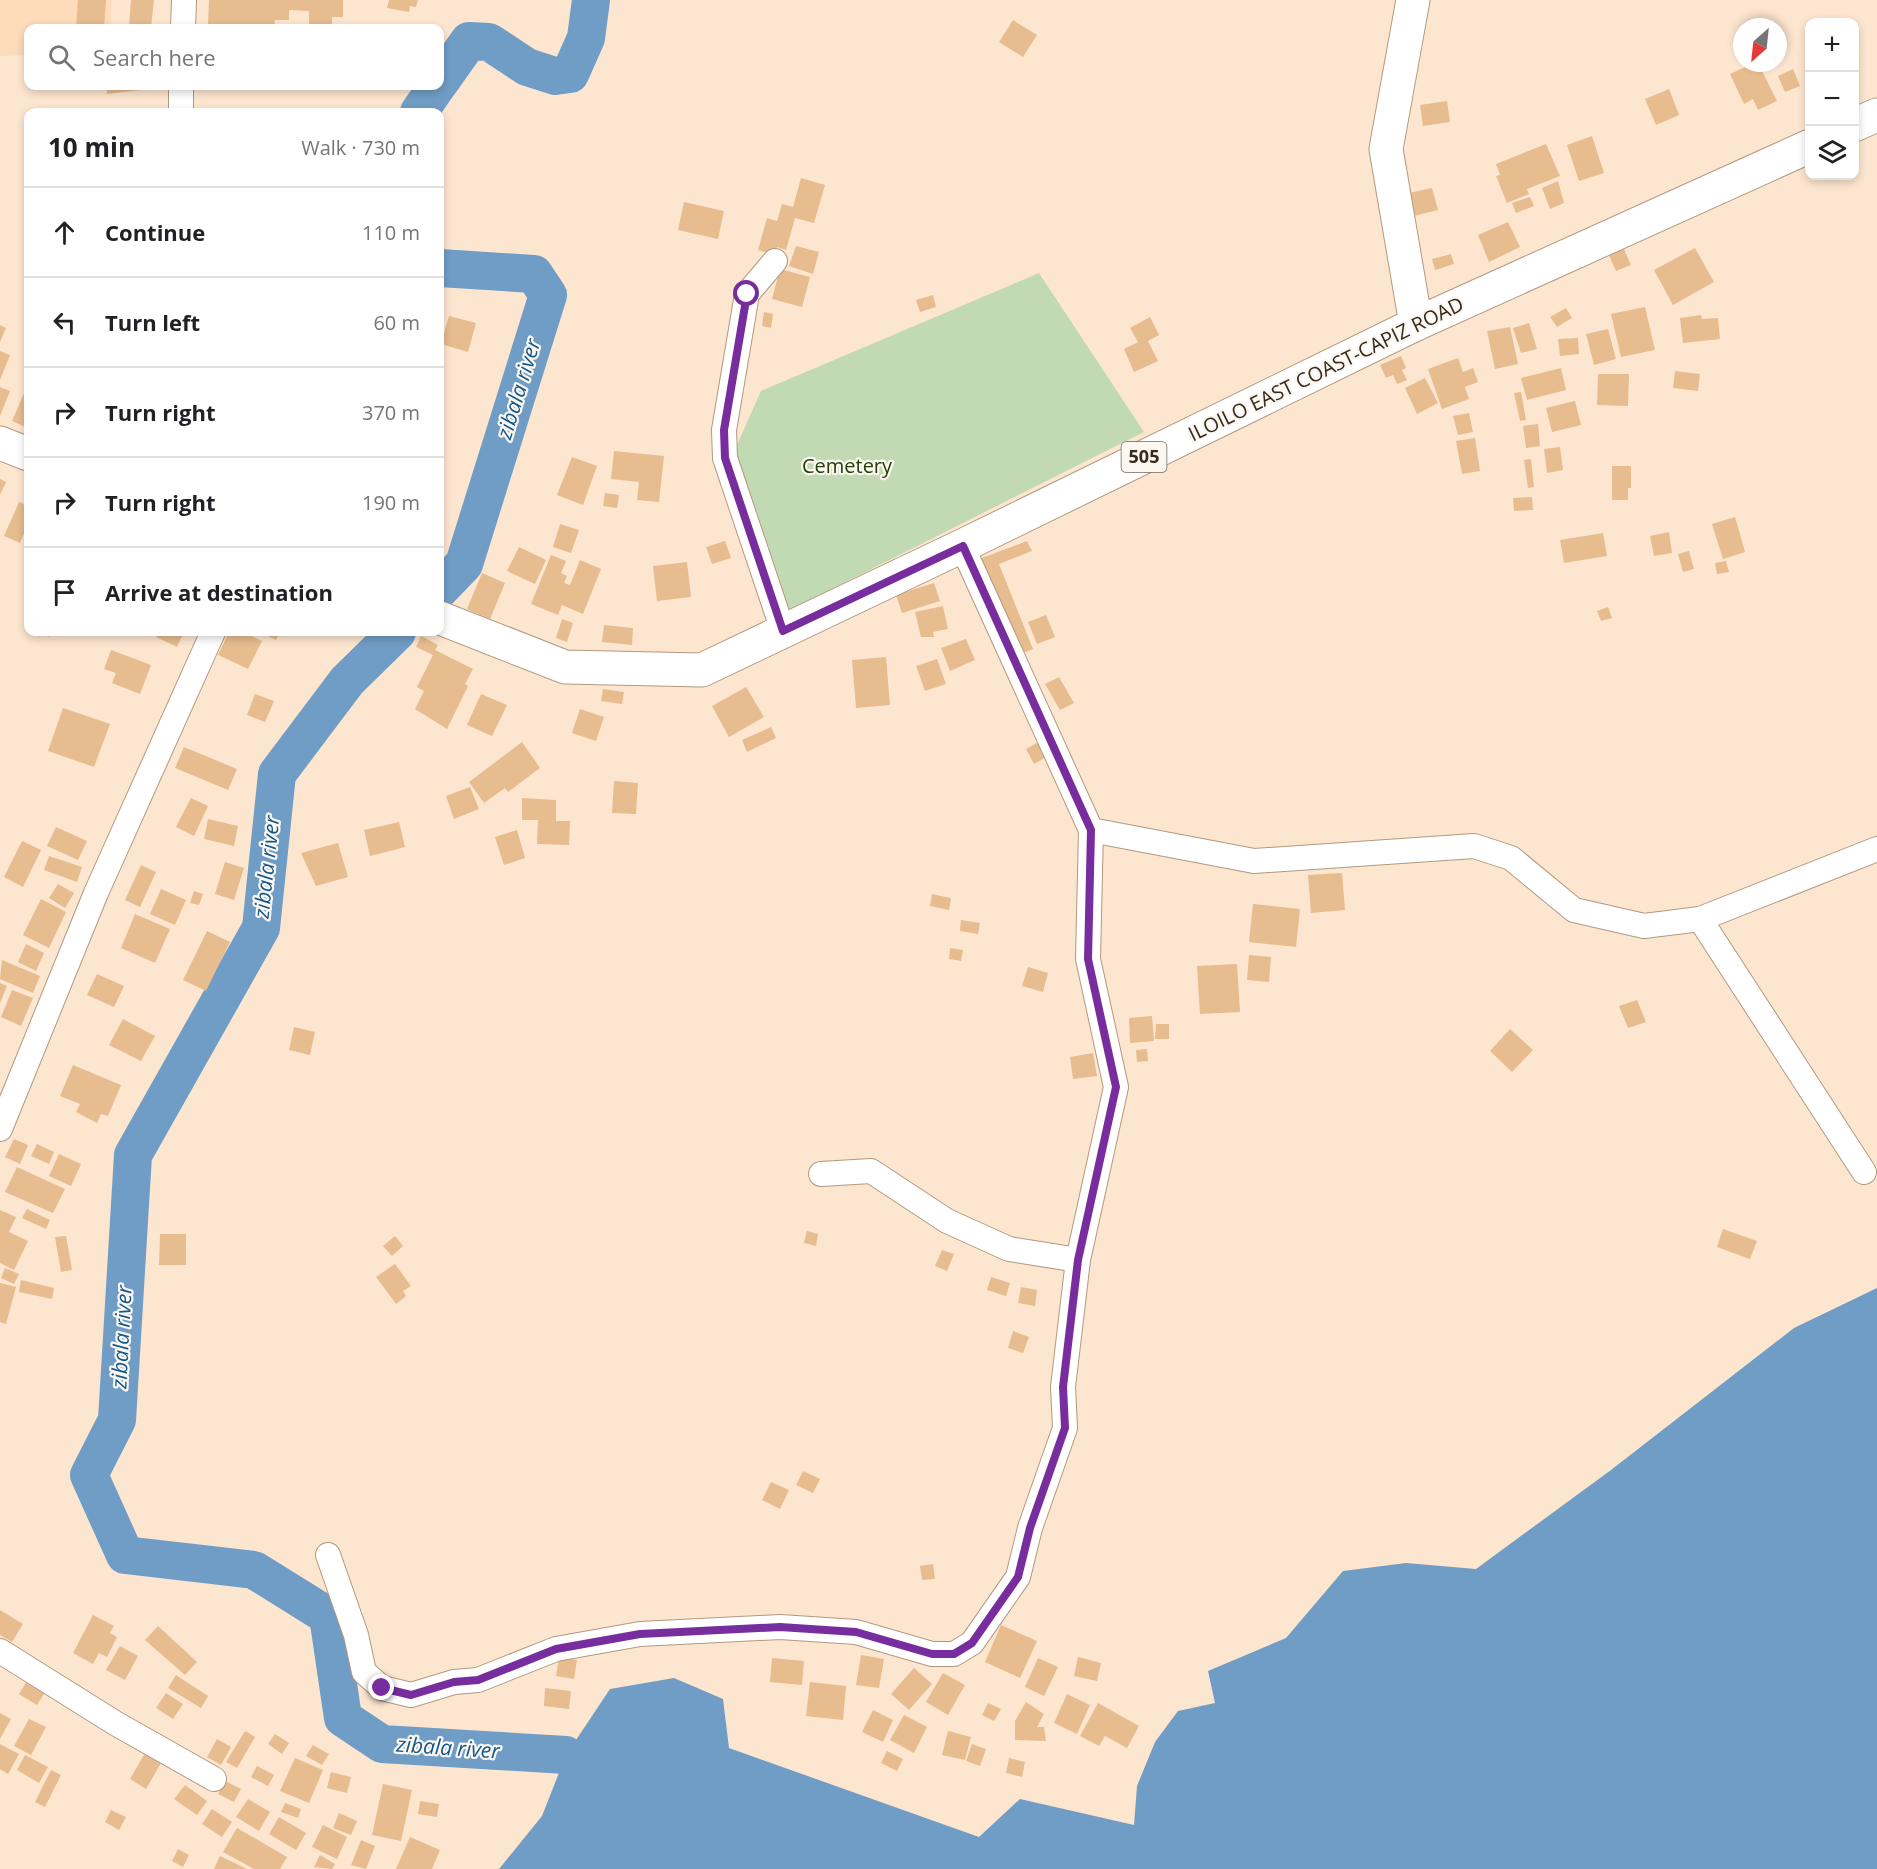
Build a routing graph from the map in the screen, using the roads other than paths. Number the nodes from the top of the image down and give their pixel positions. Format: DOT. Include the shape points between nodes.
graph roads {
  1 [pos="184,0"];
  2 [pos="1413,0"];
  3 [pos="183,24"];
  4 [pos="181,90"];
  5 [pos="181,108"];
  6 [pos="1877,115"];
  7 [pos="1859,123"];
  8 [pos="1805,148"];
  9 [pos="775,261"];
  10 [pos="1416,324"];
  11 [pos="0,443"];
  12 [pos="24,452"];
  13 [pos="963,546"];
  14 [pos="452,623"];
  15 [pos="783,631"];
  16 [pos="211,636"];
  17 [pos="1091,830"];
  18 [pos="1877,849"];
  19 [pos="1700,919"];
  20 [pos="0,1129"];
  21 [pos="1864,1172"];
  22 [pos="821,1174"];
  23 [pos="1078,1260"];
  24 [pos="328,1555"];
  25 [pos="0,1651"];
  26 [pos="214,1779"];
  1 -- 3 [label="street"];
  2 -- 10 [label="main road" via="1386,149"];
  4 -- 5 [label="street"];
  6 -- 7 [label="main road"];
  8 -- 10 [label="main road, ILOILO EAST COAST-CAPIZ ROAD / 505"];
  9 -- 15 [label="street" via="747,294 724,430 725,458"];
  10 -- 13 [label="main road, ILOILO EAST COAST-CAPIZ ROAD / 505"];
  11 -- 12 [label="main road"];
  13 -- 15 [label="main road, ILOILO EAST COAST-CAPIZ ROAD / 505"];
  13 -- 17 [label="street"];
  14 -- 15 [label="main road, ILOILO EAST COAST-CAPIZ ROAD / 505" via="565,667 702,670"];
  16 -- 20 [label="street" via="96,893"];
  17 -- 19 [label="street" via="1254,861 1474,846 1511,858 1574,910 1644,926"];
  17 -- 23 [label="street" via="1088,959 1116,1087"];
  18 -- 19 [label="street"];
  19 -- 21 [label="street"];
  22 -- 23 [label="street" via="871,1171 947,1221 1010,1249"];
  23 -- 24 [label="street" via="1063,1387 1065,1428 1030,1528 1018,1577 972,1643 954,1654 932,1654 856,1632 780,1627 640,1634 556,1649 478,1680 454,1682 411,1695 382,1688 364,1672 356,1635"];
  25 -- 26 [label="street"];
}
